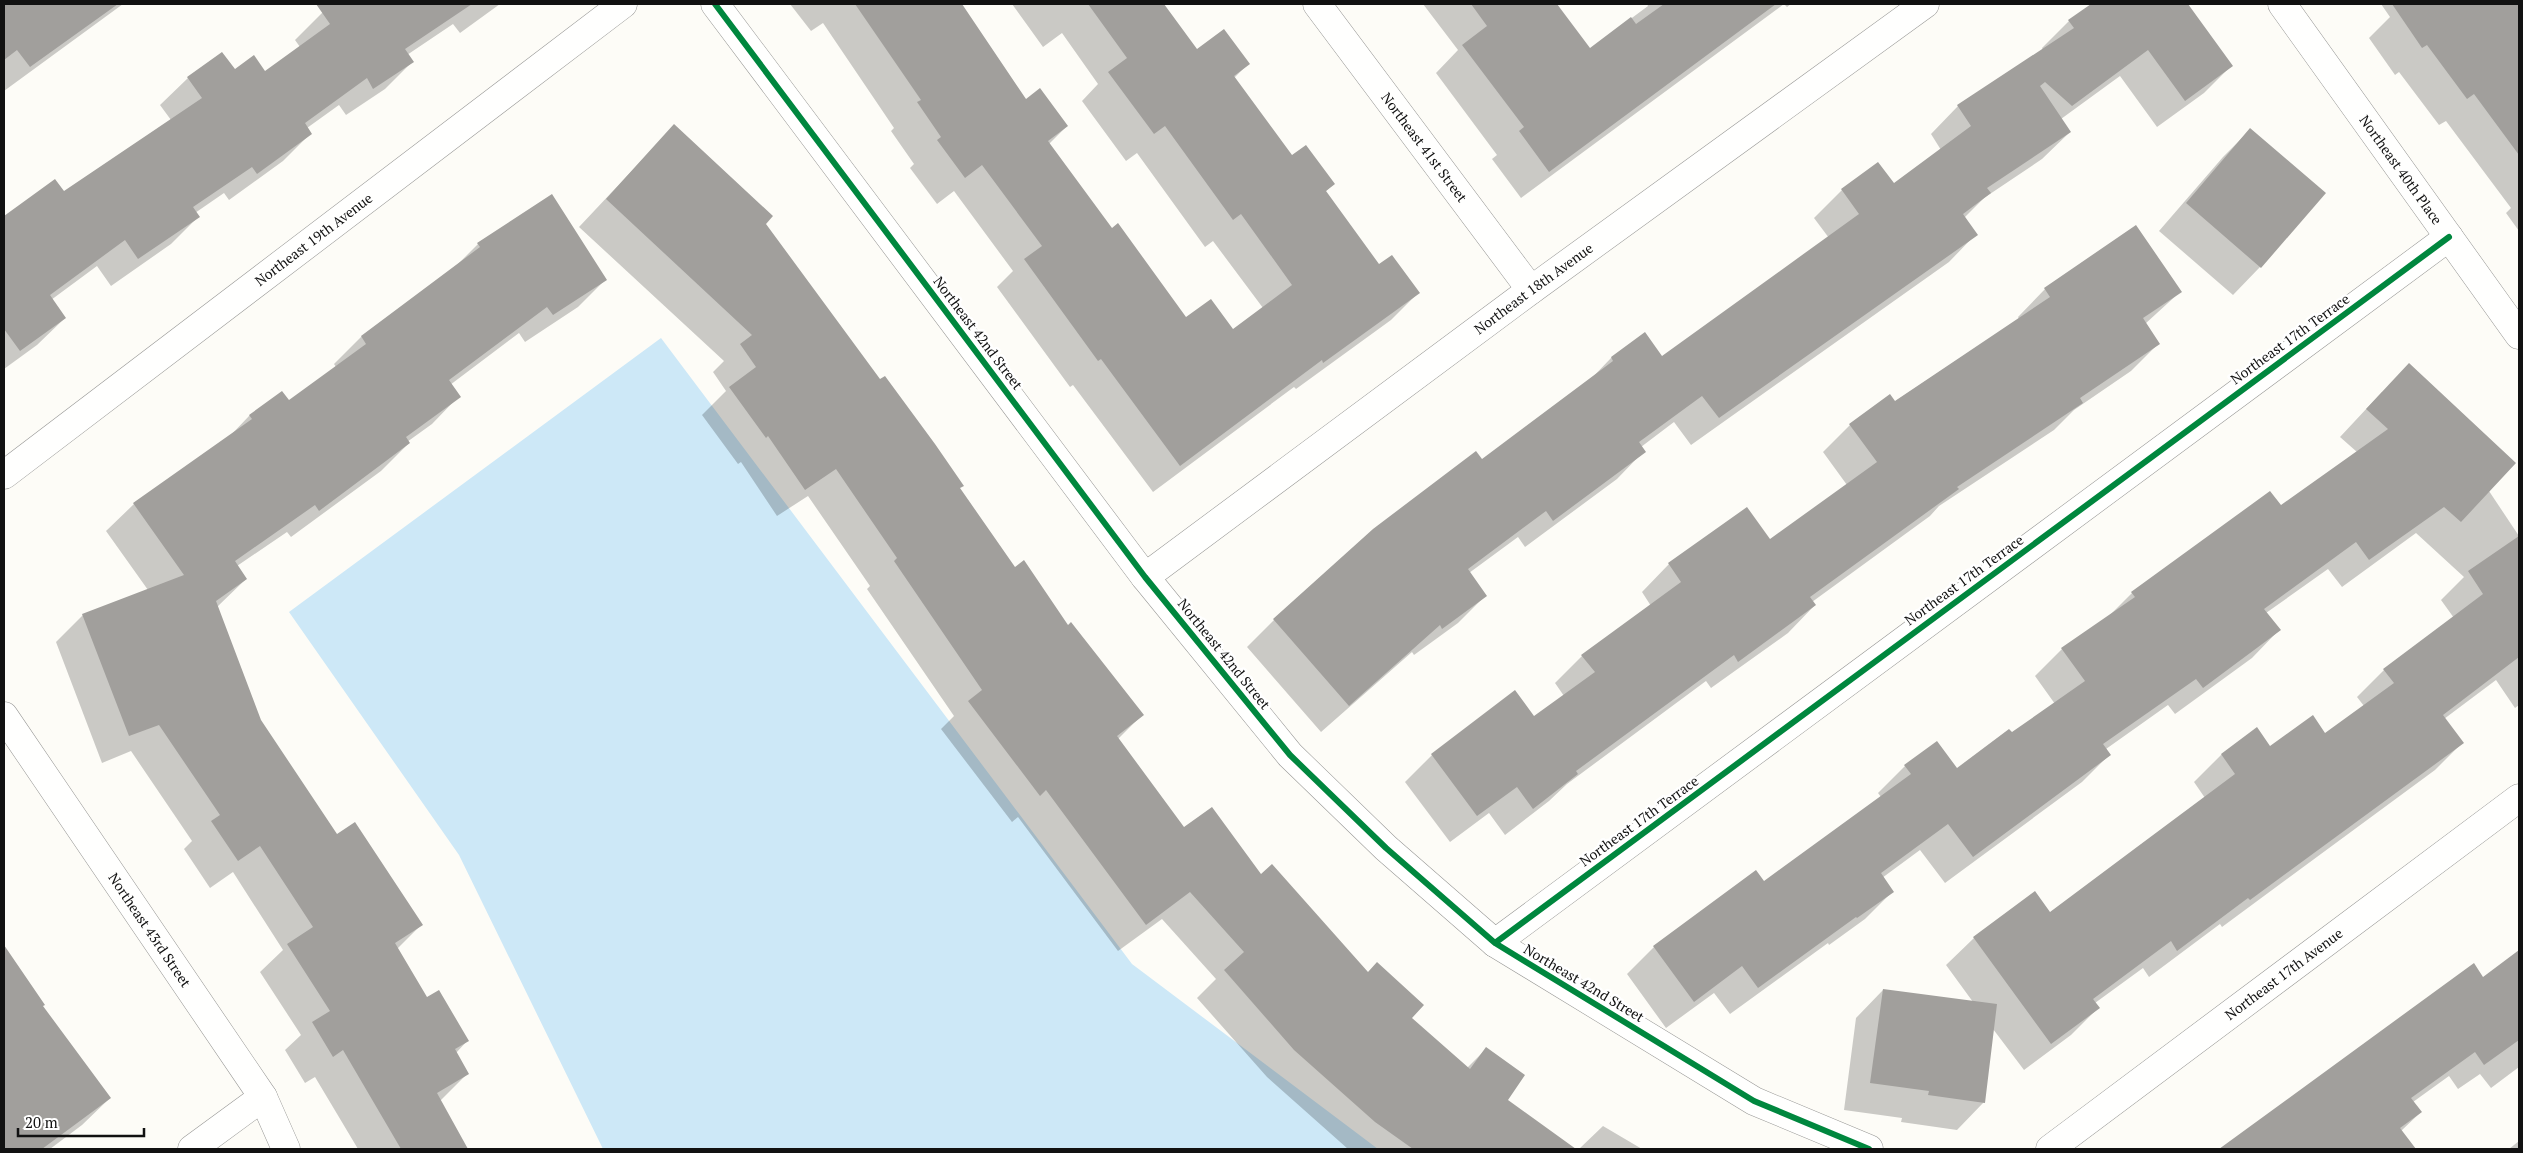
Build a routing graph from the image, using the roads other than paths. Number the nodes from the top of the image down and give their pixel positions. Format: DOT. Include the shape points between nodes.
graph roads {
  1 [pos="623,4"];
  2 [pos="715,4"];
  3 [pos="1317,4"];
  4 [pos="1925,4"];
  5 [pos="2282,4"];
  6 [pos="2449,237"];
  7 [pos="1531,290"];
  8 [pos="2519,335"];
  9 [pos="4,475"];
  10 [pos="1145,577"];
  11 [pos="4,716"];
  12 [pos="2519,798"];
  13 [pos="1495,943"];
  14 [pos="263,1097"];
  15 [pos="192,1149"];
  16 [pos="286,1149"];
  17 [pos="1869,1149"];
  18 [pos="2050,1149"];
  1 -- 9 [label="street, Northeast 19th Avenue"];
  2 -- 10 [label="street, Northeast 42nd Street"];
  3 -- 7 [label="street, Northeast 41st Street"];
  4 -- 7 [label="street, Northeast 18th Avenue"];
  5 -- 6 [label="street, Northeast 40th Place"];
  6 -- 8 [label="street, Northeast 40th Place"];
  6 -- 13 [label="street, Northeast 17th Terrace"];
  7 -- 10 [label="street, Northeast 18th Avenue"];
  10 -- 13 [label="street, Northeast 42nd Street" via="1290,755 1386,848"];
  11 -- 14 [label="street, Northeast 43rd Street"];
  12 -- 18 [label="street, Northeast 17th Avenue"];
  13 -- 17 [label="street, Northeast 42nd Street" via="1754,1101"];
  14 -- 15 [label="street"];
  14 -- 16 [label="street, Northeast 43rd Street"];
}
